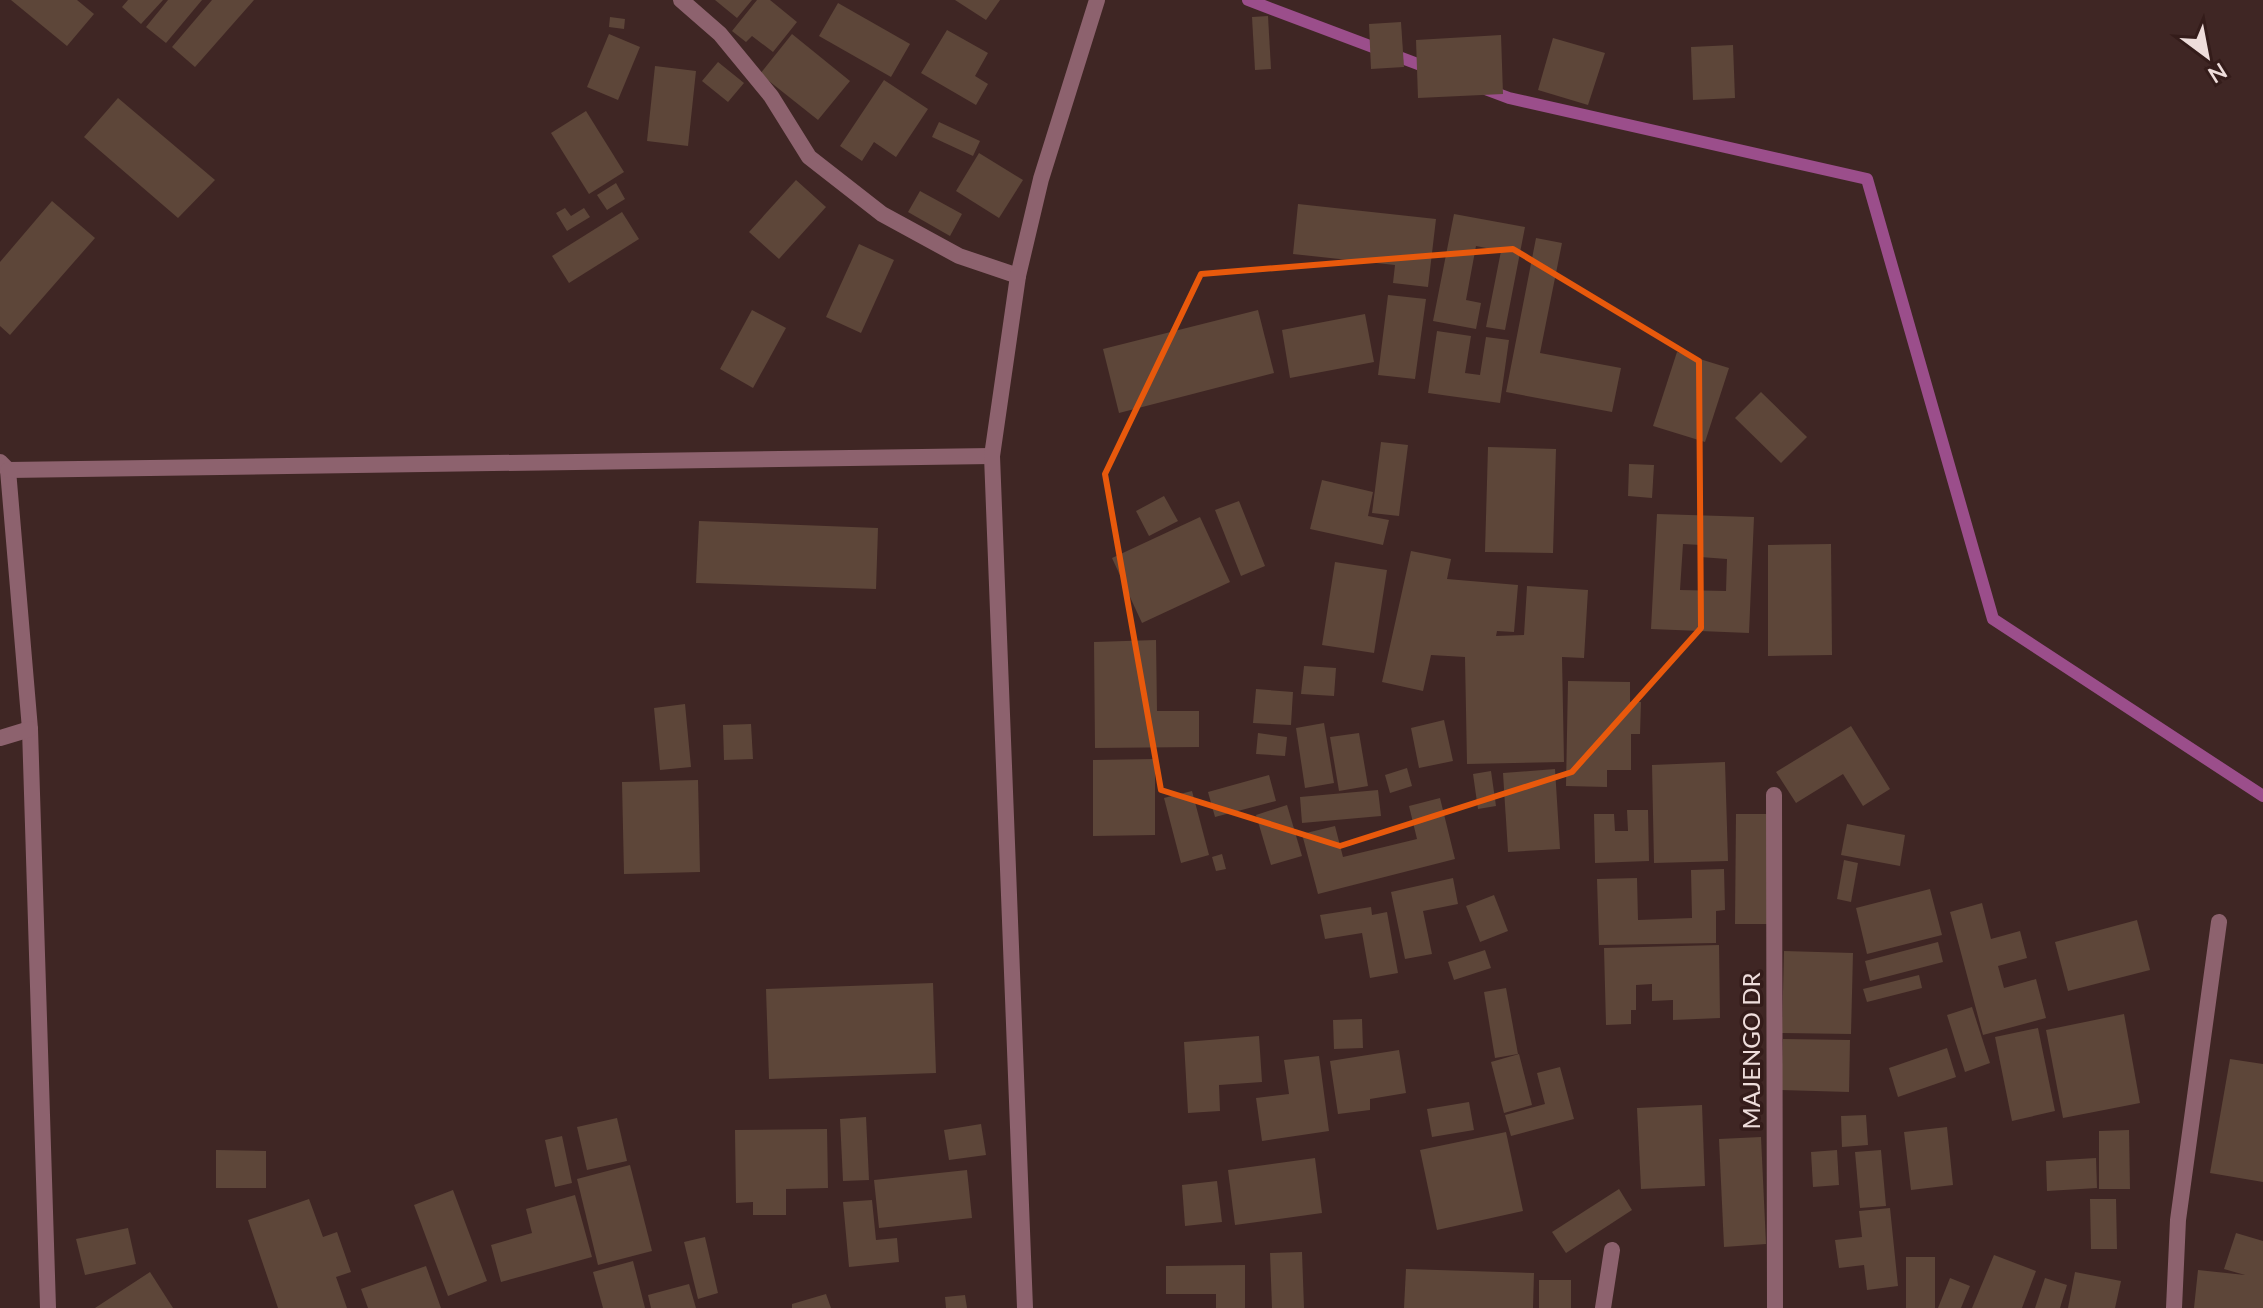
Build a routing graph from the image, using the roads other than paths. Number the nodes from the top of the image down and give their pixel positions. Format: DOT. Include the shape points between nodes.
graph roads {
  1 [pos="681,0"];
  2 [pos="1097,0"];
  3 [pos="1018,276"];
  4 [pos="992,456"];
  5 [pos="4,466"];
  6 [pos="30,729"];
  7 [pos="0,738"];
  8 [pos="1774,795"];
  9 [pos="2219,922"];
  10 [pos="1612,1250"];
  11 [pos="48,1308"];
  12 [pos="1025,1308"];
  13 [pos="1603,1308"];
  14 [pos="1775,1308"];
  15 [pos="2174,1308"];
  1 -- 3 [label="street" via="720,34 771,96 809,157 882,214 959,256"];
  2 -- 3 [label="street" via="1041,179"];
  3 -- 4 [label="street"];
  4 -- 5 [label="street"];
  4 -- 12 [label="street"];
  5 -- 6 [label="street"];
  6 -- 7 [label="street"];
  6 -- 11 [label="street"];
  8 -- 14 [label="street, MAJENGO DR"];
  9 -- 15 [label="street" via="2178,1220"];
  10 -- 13 [label="street"];
}
